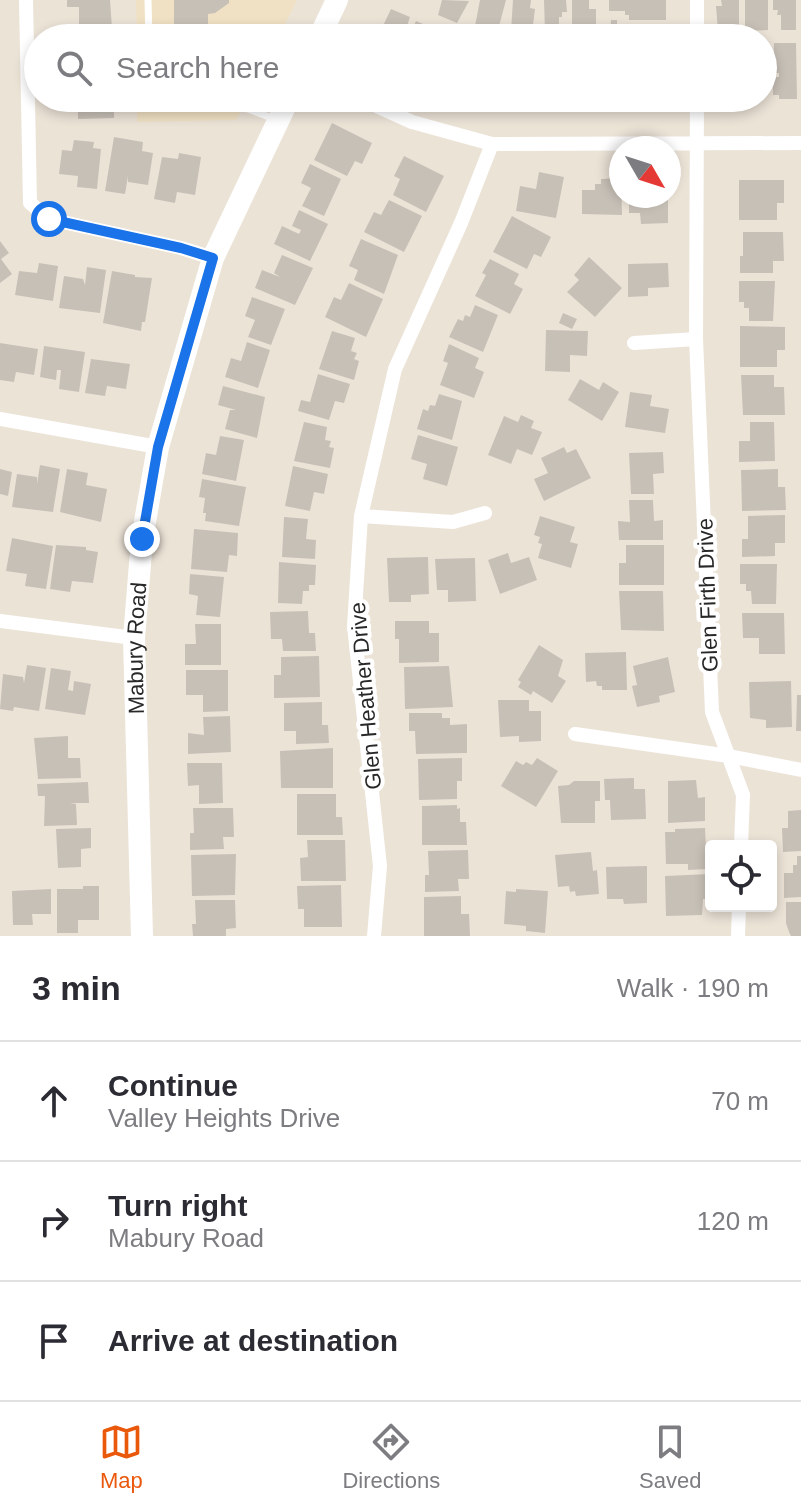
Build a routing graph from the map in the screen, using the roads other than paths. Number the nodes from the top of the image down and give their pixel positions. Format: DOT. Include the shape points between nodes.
graph roads {
  1 [pos="26,0"];
  2 [pos="148,0"];
  3 [pos="337,0"];
  4 [pos="697,0"];
  5 [pos="26,24"];
  6 [pos="149,24"];
  7 [pos="326,24"];
  8 [pos="697,24"];
  9 [pos="28,112"];
  10 [pos="256,112"];
  11 [pos="281,112"];
  12 [pos="390,112"];
  13 [pos="697,112"];
  14 [pos="277,120"];
  15 [pos="697,142"];
  16 [pos="801,143"];
  17 [pos="492,144"];
  18 [pos="213,258"];
  19 [pos="696,339"];
  20 [pos="634,343"];
  21 [pos="0,419"];
  22 [pos="158,447"];
  23 [pos="485,513"];
  24 [pos="361,516"];
  25 [pos="0,621"];
  26 [pos="134,638"];
  27 [pos="575,734"];
  28 [pos="729,756"];
  29 [pos="801,770"];
  30 [pos="741,840"];
  31 [pos="739,912"];
  32 [pos="142,936"];
  33 [pos="374,936"];
  34 [pos="738,936"];
  1 -- 5 [label="street"];
  2 -- 6 [label="lane"];
  3 -- 7 [label="main road"];
  4 -- 8 [label="street"];
  9 -- 18 [label="street" via="30,203 49,219"];
  10 -- 14 [label="lane"];
  11 -- 14 [label="main road, Mabury Road"];
  12 -- 17 [label="street"];
  13 -- 15 [label="street, Glen Firth Drive"];
  14 -- 18 [label="main road, Mabury Road"];
  15 -- 16 [label="street"];
  15 -- 17 [label="street"];
  15 -- 19 [label="street, Glen Firth Drive"];
  17 -- 24 [label="street, Glen Heather Drive" via="395,369"];
  18 -- 22 [label="main road, Mabury Road"];
  19 -- 20 [label="street"];
  19 -- 28 [label="street, Glen Firth Drive" via="712,712"];
  21 -- 22 [label="street"];
  22 -- 26 [label="main road, Mabury Road" via="142,539"];
  23 -- 24 [label="street" via="453,522"];
  24 -- 33 [label="street, Glen Heather Drive" via="354,626 380,866"];
  25 -- 26 [label="street"];
  26 -- 32 [label="main road, Mabury Road"];
  27 -- 28 [label="street"];
  28 -- 29 [label="street"];
  28 -- 30 [label="street, Glen Firth Drive" via="743,795"];
  31 -- 34 [label="street"];
}
